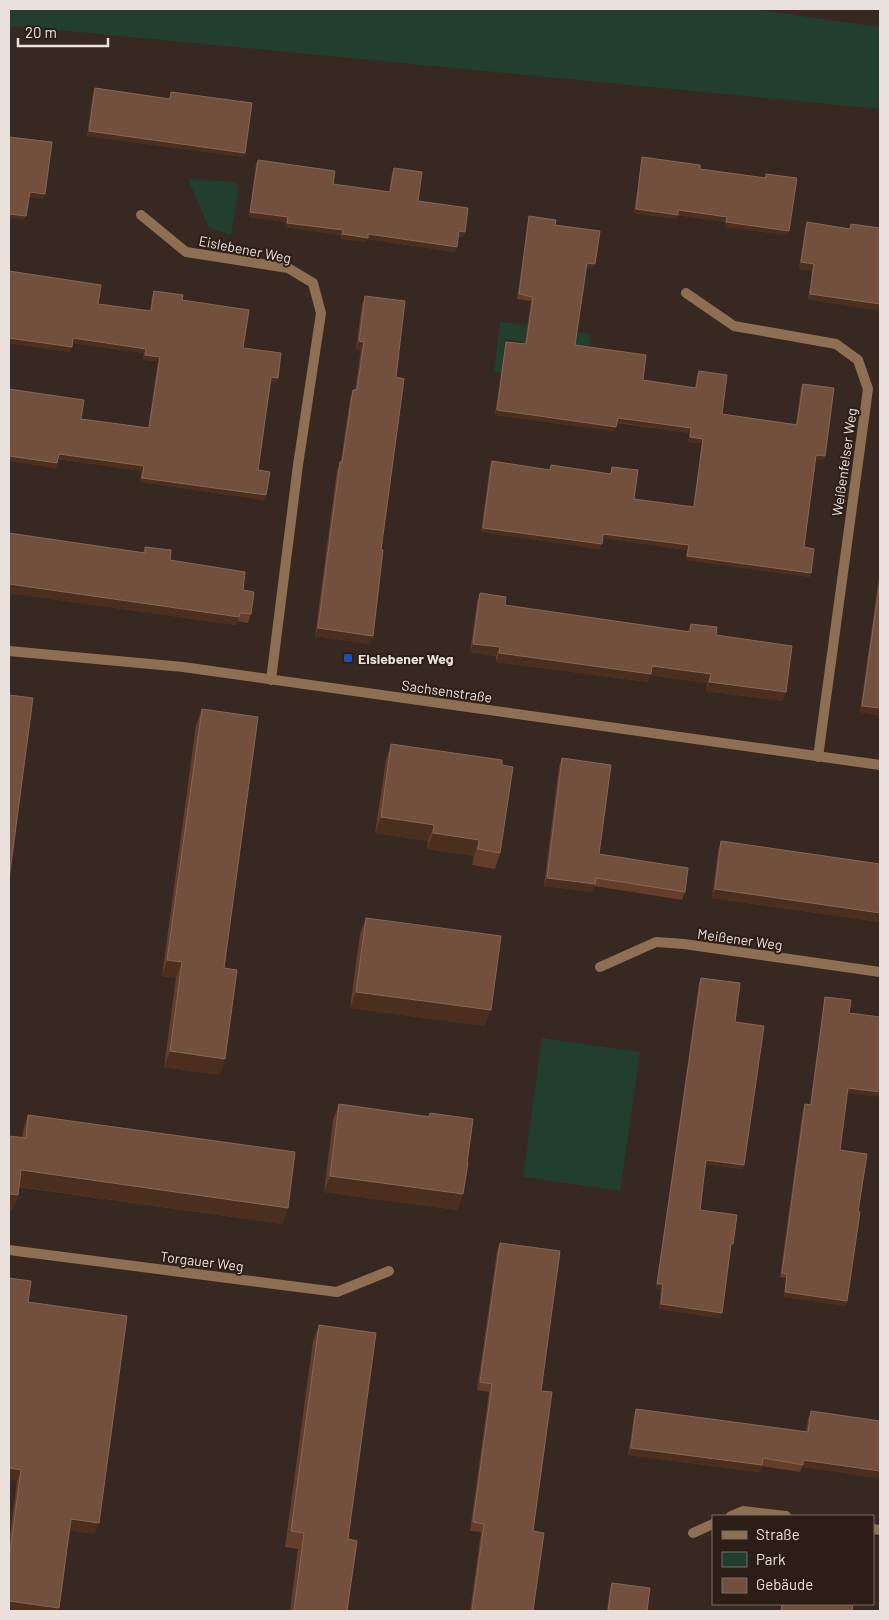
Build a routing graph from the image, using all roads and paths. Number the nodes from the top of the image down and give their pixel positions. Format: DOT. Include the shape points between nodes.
graph roads {
  1 [pos="141,215"];
  2 [pos="686,293"];
  3 [pos="9,651"];
  4 [pos="270,680"];
  5 [pos="818,757"];
  6 [pos="880,765"];
  7 [pos="600,967"];
  8 [pos="880,972"];
  9 [pos="9,1250"];
  10 [pos="389,1271"];
  11 [pos="733,1515"];
  12 [pos="777,1515"];
  13 [pos="712,1524"];
  14 [pos="693,1533"];
  1 -- 4 [label="street, Eislebener Weg" via="186,252 288,268 313,283 321,313 296,474"];
  2 -- 5 [label="street, Weißenfelser Weg" via="734,326 836,344 858,360 868,389"];
  3 -- 4 [label="street, Sachsenstraße" via="184,667"];
  4 -- 5 [label="street, Sachsenstraße"];
  5 -- 6 [label="street, Sachsenstraße"];
  7 -- 8 [label="street, Meißener Weg" via="656,942"];
  9 -- 10 [label="street, Torgauer Weg" via="337,1292"];
  11 -- 12 [label="street" via="743,1511"];
  13 -- 14 [label="street"];
}
